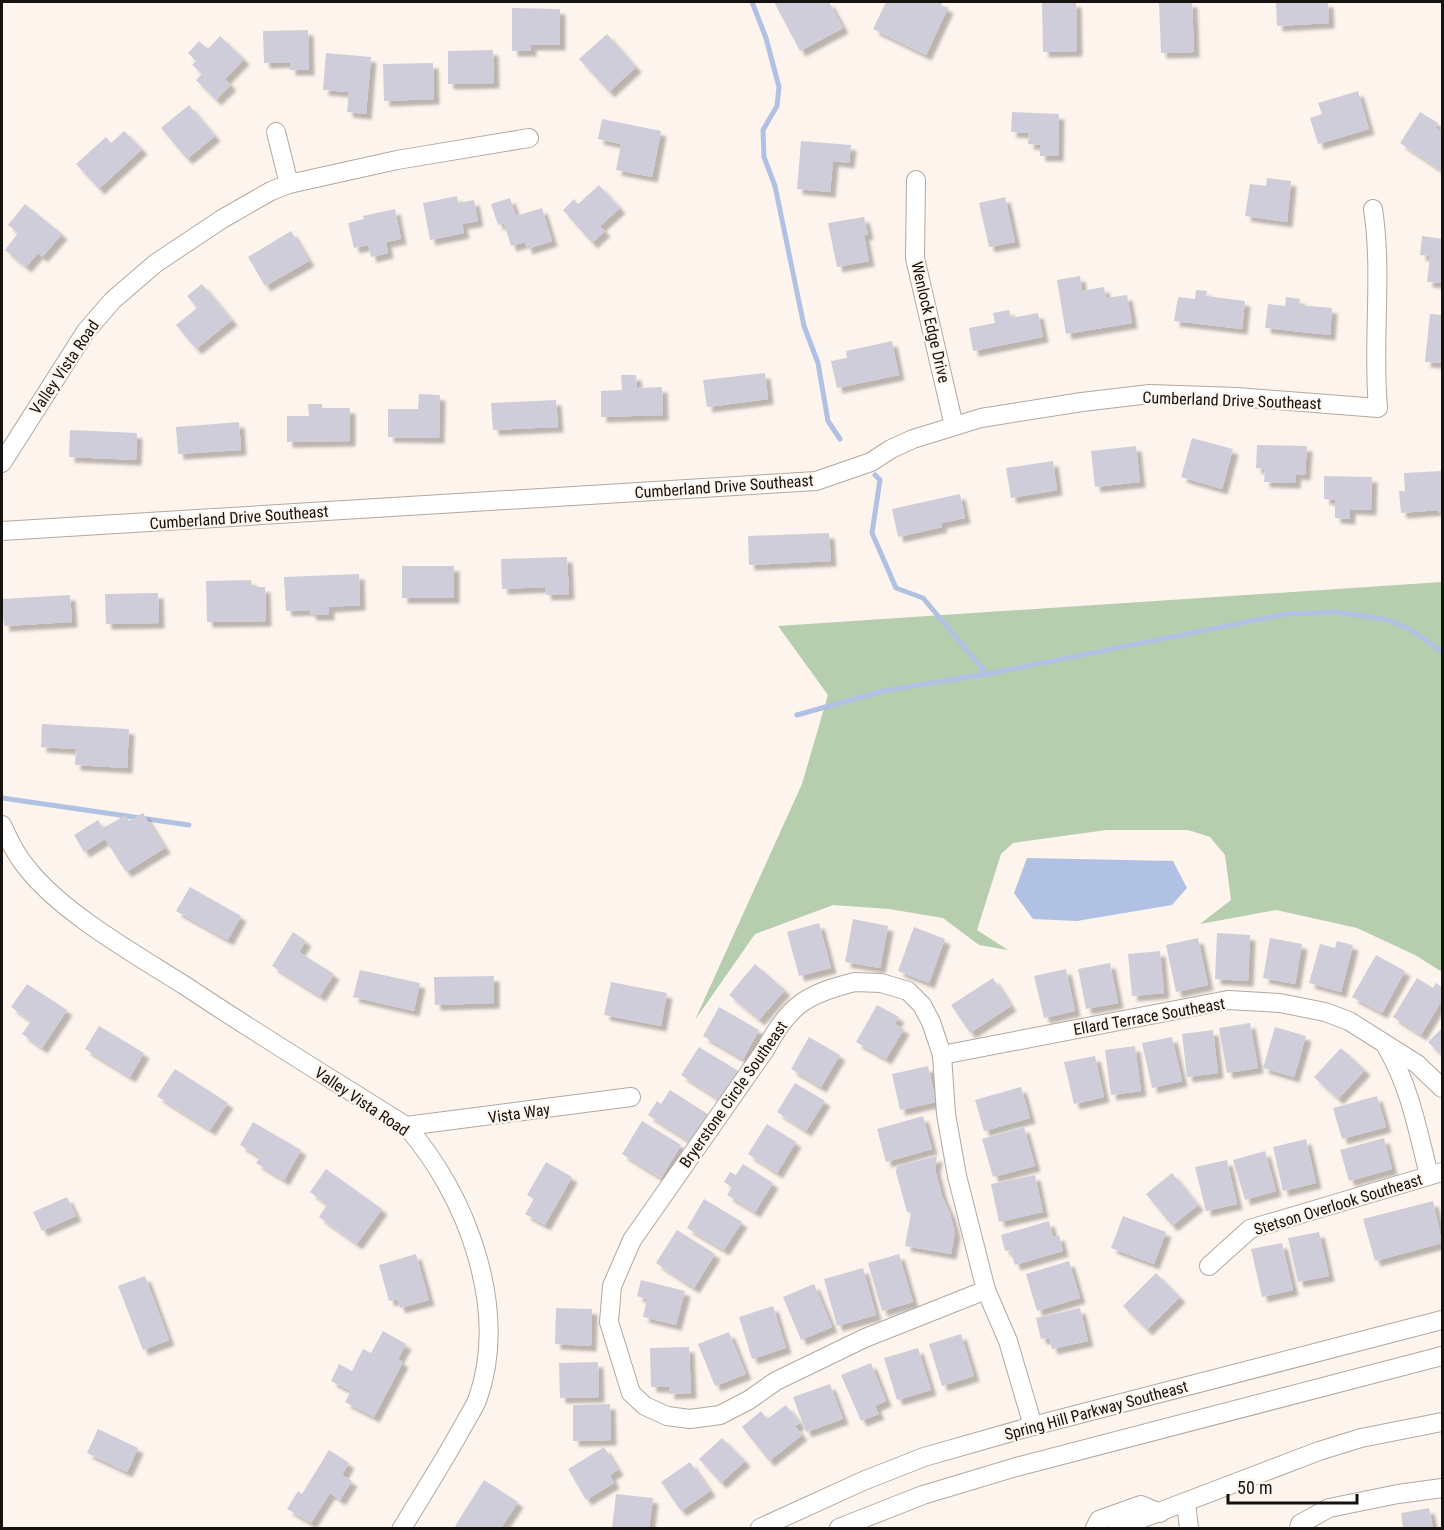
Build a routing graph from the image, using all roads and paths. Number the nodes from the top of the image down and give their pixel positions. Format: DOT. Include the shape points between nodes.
graph roads {
  1 [pos="276,132"];
  2 [pos="529,138"];
  3 [pos="916,180"];
  4 [pos="289,184"];
  5 [pos="1373,208"];
  6 [pos="954,426"];
  7 [pos="2,463"];
  8 [pos="2,531"];
  9 [pos="2,825"];
  10 [pos="1385,1044"];
  11 [pos="942,1055"];
  12 [pos="1443,1088"];
  13 [pos="631,1097"];
  14 [pos="406,1126"];
  15 [pos="1436,1174"];
  16 [pos="1209,1266"];
  17 [pos="986,1290"];
  18 [pos="1443,1320"];
  19 [pos="1443,1356"];
  20 [pos="1443,1422"];
  21 [pos="1033,1426"];
  22 [pos="1443,1488"];
  23 [pos="1186,1503"];
  24 [pos="1156,1521"];
  25 [pos="402,1528"];
  26 [pos="760,1528"];
  27 [pos="840,1528"];
  28 [pos="1095,1528"];
  29 [pos="1117,1528"];
  30 [pos="1189,1528"];
  31 [pos="1299,1528"];
  1 -- 4 [label="street"];
  2 -- 4 [label="street, Valley Vista Road" via="397,160"];
  3 -- 6 [label="street, Wenlock Edge Drive" via="915,258"];
  4 -- 7 [label="street, Valley Vista Road" via="197,235 113,300 86,331"];
  5 -- 6 [label="street, Cumberland Drive Southeast" via="1377,234 1378,408 1150,394 981,418"];
  6 -- 8 [label="street, Cumberland Drive Southeast" via="913,439 871,462 816,481"];
  9 -- 14 [label="street, Valley Vista Road" via="27,869 70,909 228,1015"];
  10 -- 11 [label="street, Ellard Terrace Southeast" via="1349,1021 1325,1012 1280,1003 1228,1000"];
  10 -- 12 [label="street, Ellard Terrace Southeast" via="1417,1064"];
  10 -- 15 [label="street, Ellard Terrace Southeast" via="1398,1066"];
  11 -- 17 [label="street, Bryerstone Circle Southeast" via="946,1114 957,1176"];
  11 -- 17 [label="street, Bryerstone Circle Southeast" via="922,1005 908,991 881,982 829,988 810,996 790,1012 632,1240 612,1286 609,1322 631,1392 645,1406 667,1416 690,1419 720,1415 865,1338"];
  13 -- 14 [label="street, Vista Way"];
  14 -- 25 [label="street, Valley Vista Road" via="426,1148 467,1225 486,1289 490,1319 488,1352 477,1398"];
  15 -- 16 [label="street, Stetson Overlook Southeast" via="1250,1230"];
  17 -- 21 [label="street" via="1008,1341"];
  18 -- 21 [label="street, Spring Hill Parkway Southeast"];
  19 -- 27 [label="street, Spring Hill Parkway Southeast" via="1016,1467 923,1495"];
  20 -- 23 [label="street" via="1361,1438 1319,1451"];
  21 -- 26 [label="street, Spring Hill Parkway Southeast" via="924,1457"];
  22 -- 31 [label="street" via="1329,1508"];
  23 -- 24 [label="street"];
  23 -- 30 [label="street"];
  24 -- 28 [label="street" via="1141,1505 1099,1520"];
  24 -- 29 [label="street"];
}
